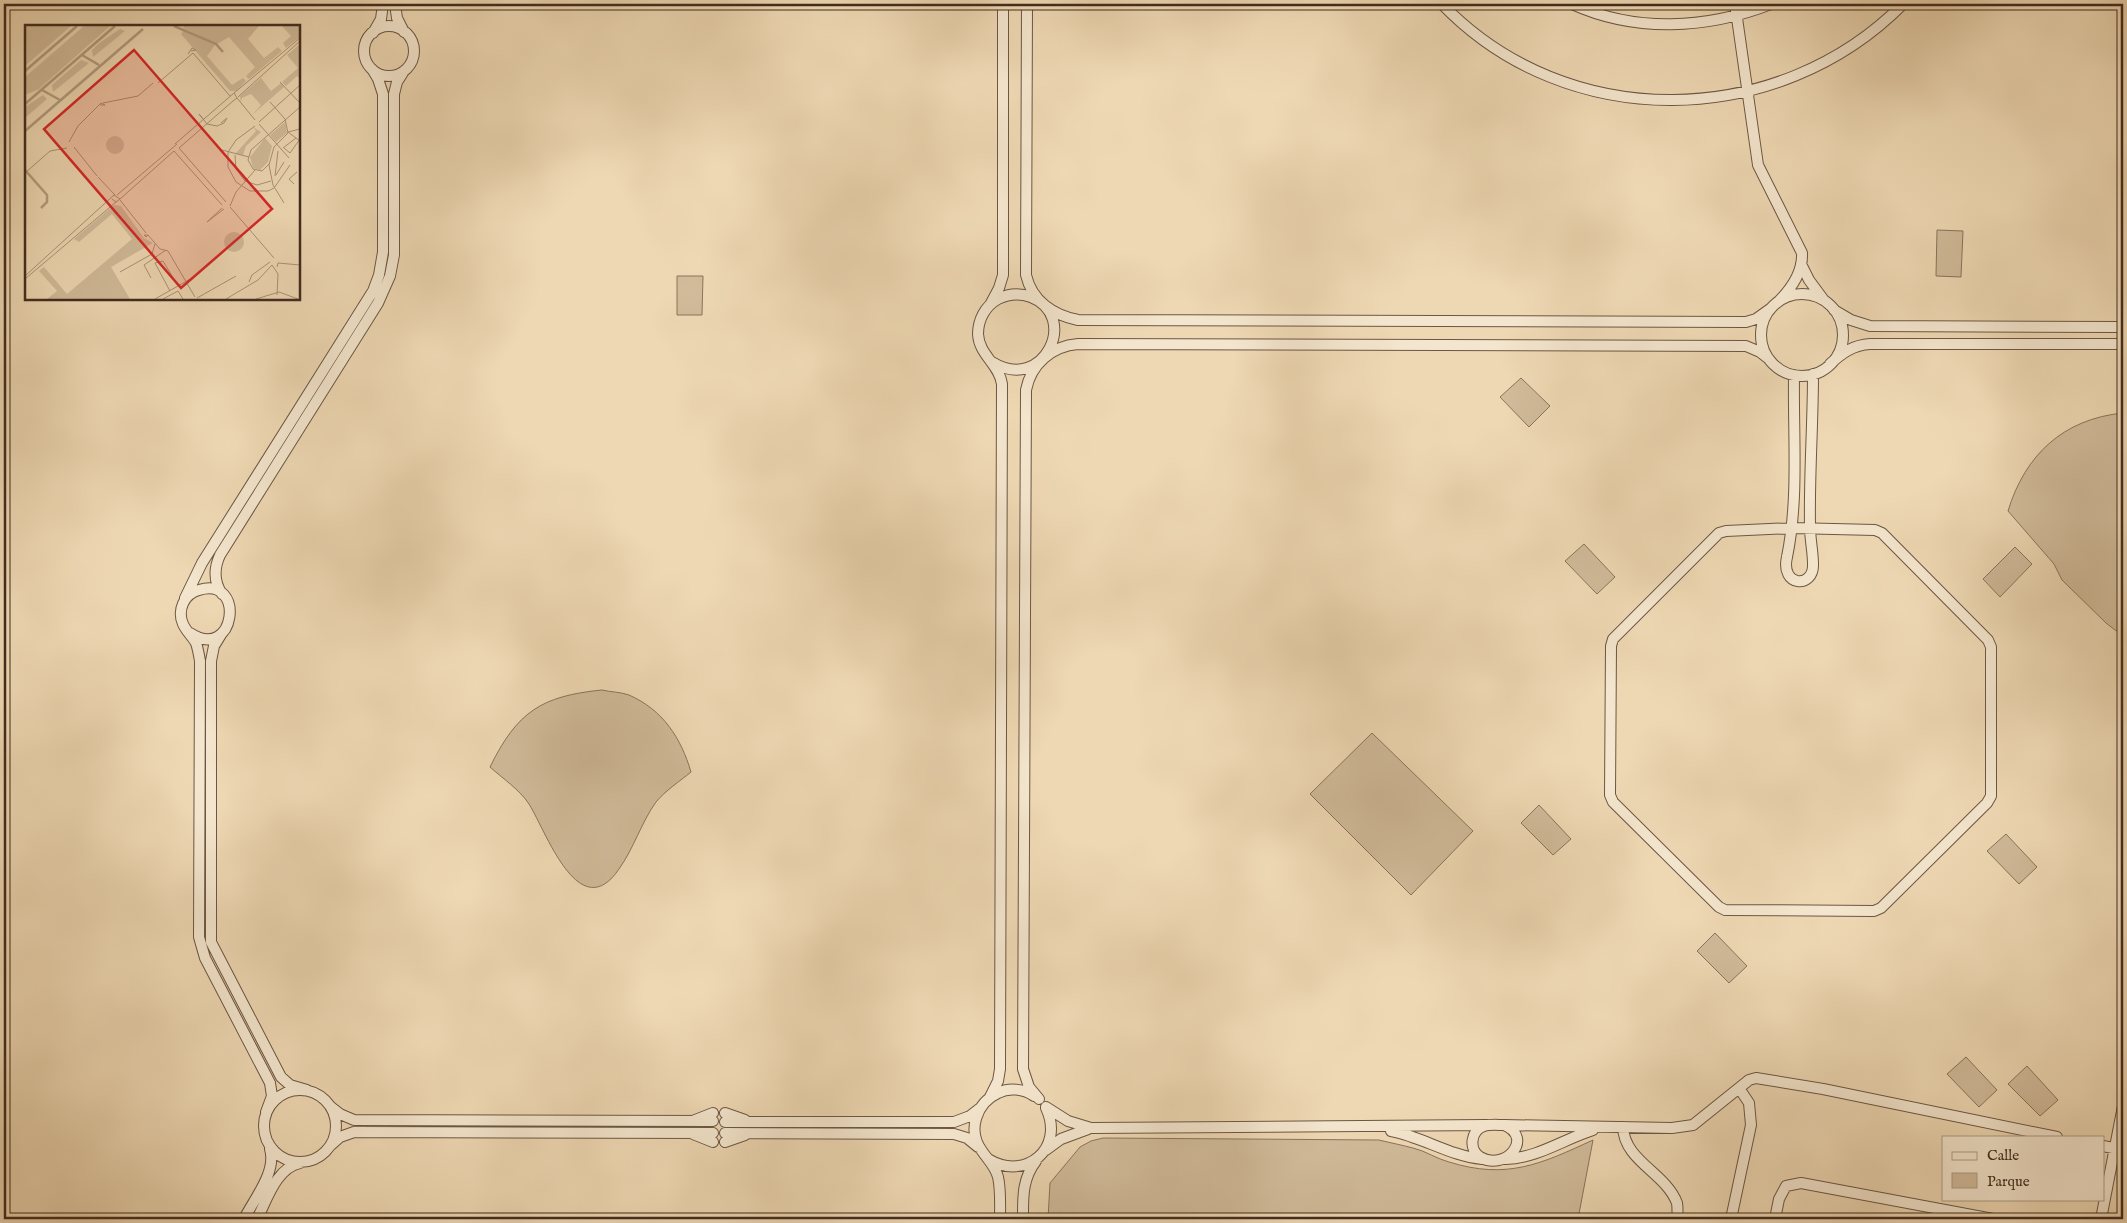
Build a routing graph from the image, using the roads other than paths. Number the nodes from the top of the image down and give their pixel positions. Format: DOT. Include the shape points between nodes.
graph roads {
  1 [pos="383,4"];
  2 [pos="396,4"];
  3 [pos="1003,4"];
  4 [pos="1027,4"];
  5 [pos="1442,4"];
  6 [pos="1572,4"];
  7 [pos="1735,4"];
  8 [pos="1771,4"];
  9 [pos="1903,4"];
  10 [pos="1737,16"];
  11 [pos="404,32"];
  12 [pos="372,34"];
  13 [pos="372,69"];
  14 [pos="404,71"];
  15 [pos="1748,92"];
  16 [pos="1802,264"];
  17 [pos="1778,302"];
  18 [pos="1042,304"];
  19 [pos="1832,307"];
  20 [pos="986,309"];
  21 [pos="1770,310"];
  22 [pos="2123,327"];
  23 [pos="2123,344"];
  24 [pos="1769,359"];
  25 [pos="1043,360"];
  26 [pos="992,362"];
  27 [pos="1830,364"];
  28 [pos="1813,374"];
  29 [pos="1794,375"];
  30 [pos="1794,468"];
  31 [pos="1810,468"];
  32 [pos="1792,528"];
  33 [pos="1810,528"];
  34 [pos="223,595"];
  35 [pos="183,604"];
  36 [pos="223,632"];
  37 [pos="190,633"];
  38 [pos="199,917"];
  39 [pos="210,918"];
  40 [pos="1739,1088"];
  41 [pos="307,1090"];
  42 [pos="986,1100"];
  43 [pos="1043,1103"];
  44 [pos="331,1106"];
  45 [pos="2123,1106"];
  46 [pos="266,1112"];
  47 [pos="713,1117"];
  48 [pos="725,1117"];
  49 [pos="1487,1125"];
  50 [pos="1504,1125"];
  51 [pos="1368,1127"];
  52 [pos="1612,1127"];
  53 [pos="1623,1127"];
  54 [pos="1091,1128"];
  55 [pos="2051,1136"];
  56 [pos="713,1137"];
  57 [pos="725,1138"];
  58 [pos="331,1145"];
  59 [pos="2104,1146"];
  60 [pos="270,1148"];
  61 [pos="2119,1149"];
  62 [pos="1042,1154"];
  63 [pos="985,1155"];
  64 [pos="1486,1159"];
  65 [pos="1504,1159"];
  66 [pos="301,1163"];
  67 [pos="244,1219"];
  68 [pos="257,1219"];
  69 [pos="1000,1219"];
  70 [pos="1023,1219"];
  71 [pos="1678,1219"];
  72 [pos="1731,1219"];
  73 [pos="1775,1219"];
  74 [pos="1993,1219"];
  75 [pos="2101,1219"];
  1 -- 12 [label="street" via="381,19"];
  2 -- 11 [label="street" via="397,18"];
  3 -- 20 [label="street" via="1002,275 997,294"];
  4 -- 18 [label="street" via="1026,275 1031,290"];
  5 -- 15 [label="street" via="1495,48 1574,86 1617,96 1661,101 1705,99"];
  6 -- 10 [label="street" via="1609,17 1645,23 1700,23"];
  7 -- 10 [label="street"];
  8 -- 10 [label="street"];
  9 -- 15 [label="street" via="1863,39 1827,61 1789,79"];
  10 -- 15 [label="street"];
  11 -- 12 [label="street" via="384,27"];
  11 -- 14 [label="street" via="410,37 414,51 410,66"];
  12 -- 13 [label="street" via="365,52"];
  13 -- 14 [label="street" via="390,76"];
  13 -- 35 [label="street" via="383,94 383,252 379,275 373,291 202,563"];
  14 -- 34 [label="street" via="394,94 394,255 390,276 378,303 220,555 215,573"];
  15 -- 16 [label="street" via="1758,165 1799,245"];
  16 -- 17 [label="street" via="1792,285"];
  16 -- 19 [label="street" via="1813,287"];
  17 -- 19 [label="street" via="1788,296 1810,295"];
  17 -- 21 [label="street"];
  18 -- 20 [label="street" via="1033,298 1013,294 994,301"];
  18 -- 21 [label="street" via="1058,314 1078,320 1746,322"];
  18 -- 25 [label="street" via="1053,321 1054,332"];
  19 -- 22 [label="street" via="1851,320 1870,326"];
  19 -- 27 [label="street" via="1839,318 1842,338"];
  20 -- 26 [label="street" via="978,327 978,336 985,355"];
  21 -- 24 [label="street" via="1763,324 1761,339"];
  23 -- 27 [label="street" via="1870,344 1846,350"];
  24 -- 25 [label="street" via="1746,346 1078,344 1061,347"];
  24 -- 29 [label="street"];
  25 -- 26 [label="street" via="1018,370 1009,370"];
  25 -- 43 [label="street" via="1034,370 1026,390 1024,1069 1029,1087"];
  26 -- 42 [label="street" via="1001,379 1002,410 1000,1069 998,1081"];
  27 -- 28 [label="street"];
  28 -- 29 [label="street"];
  28 -- 31 [label="street"];
  29 -- 30 [label="street"];
  30 -- 31 [label="street"];
  30 -- 32 [label="street"];
  31 -- 33 [label="street"];
  32 -- 33 [label="street"];
  32 -- 33 [label="street" via="1786,570 1793,581 1800,582 1806,580 1813,570"];
  32 -- 33 [label="street" via="1719,533 1613,639 1610,795 1612,802 1725,910 1874,911 1881,908 1988,803 1991,796 1992,647 1882,533 1875,530"];
  34 -- 35 [label="street" via="211,589 197,590"];
  34 -- 36 [label="street" via="231,613"];
  35 -- 37 [label="street" via="181,616"];
  36 -- 37 [label="street" via="207,639"];
  36 -- 39 [label="street" via="214,646 211,661"];
  37 -- 38 [label="street" via="200,661"];
  38 -- 39 [label="street"];
  38 -- 46 [label="street" via="203,953 270,1083 272,1096"];
  39 -- 41 [label="street" via="210,936 215,952 281,1077 290,1085"];
  40 -- 53 [label="street" via="1693,1125 1682,1128"];
  40 -- 55 [label="street" via="1749,1080 1766,1079"];
  40 -- 72 [label="street" via="1749,1103 1751,1125"];
  41 -- 44 [label="street"];
  41 -- 46 [label="street" via="283,1094"];
  42 -- 43 [label="street" via="1000,1092 1021,1090 1031,1093"];
  42 -- 48 [label="street" via="970,1116 954,1122 753,1122"];
  42 -- 63 [label="street" via="977,1113 974,1128 977,1142"];
  43 -- 54 [label="street" via="1068,1121"];
  43 -- 62 [label="street" via="1052,1125 1052,1134"];
  44 -- 47 [label="street" via="354,1120 690,1122"];
  44 -- 58 [label="street" via="336,1126"];
  45 -- 61 [label="street"];
  46 -- 60 [label="street" via="263,1130"];
  49 -- 50 [label="street"];
  49 -- 51 [label="street"];
  49 -- 64 [label="street" via="1475,1133 1472,1142 1478,1155"];
  50 -- 52 [label="street"];
  50 -- 65 [label="street" via="1514,1133 1517,1142 1515,1151"];
  51 -- 54 [label="street"];
  51 -- 64 [label="street" via="1410,1135 1458,1155"];
  52 -- 53 [label="street"];
  52 -- 65 [label="street" via="1570,1138 1534,1154"];
  53 -- 71 [label="street" via="1623,1138 1628,1148 1668,1188 1677,1204"];
  54 -- 62 [label="street" via="1070,1135"];
  56 -- 58 [label="street" via="690,1133 354,1132 340,1137"];
  57 -- 63 [label="street" via="753,1133 954,1134 972,1142"];
  58 -- 66 [label="street" via="318,1158"];
  59 -- 61 [label="street"];
  60 -- 66 [label="street" via="284,1159"];
  60 -- 67 [label="street" via="270,1170"];
  61 -- 75 [label="street"];
  62 -- 63 [label="street" via="1024,1166 1015,1167 1005,1166"];
  62 -- 70 [label="street" via="1024,1184"];
  63 -- 69 [label="street" via="996,1171"];
  64 -- 65 [label="street"];
  66 -- 68 [label="street" via="288,1168 280,1176"];
  73 -- 74 [label="street" via="1781,1193 1786,1186 1801,1183"];
}
